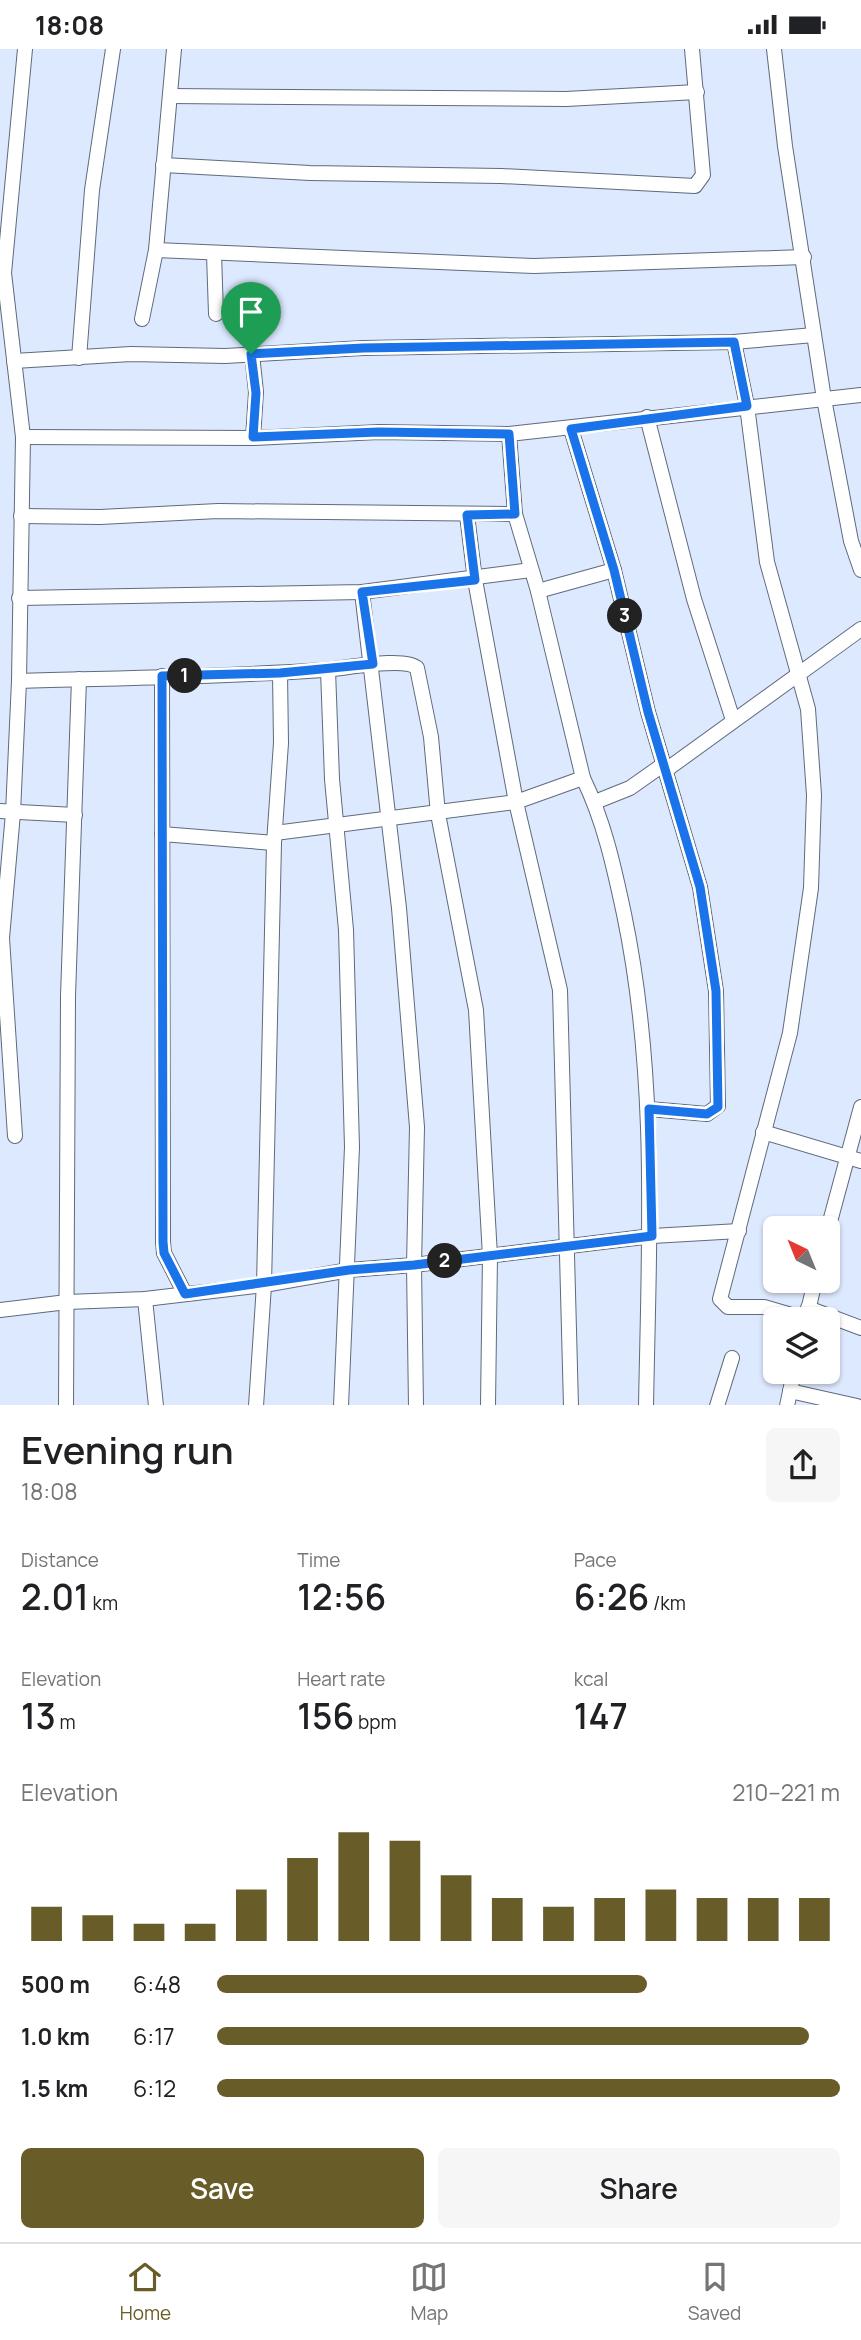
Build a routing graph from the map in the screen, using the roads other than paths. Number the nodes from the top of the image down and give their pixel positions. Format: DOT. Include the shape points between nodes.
graph roads {
  1 [pos="25,49"];
  2 [pos="113,49"];
  3 [pos="174,49"];
  4 [pos="692,49"];
  5 [pos="774,49"];
  6 [pos="697,92"];
  7 [pos="171,96"];
  8 [pos="163,166"];
  9 [pos="156,250"];
  10 [pos="214,254"];
  11 [pos="804,257"];
  12 [pos="216,314"];
  13 [pos="142,319"];
  14 [pos="814,335"];
  15 [pos="734,342"];
  16 [pos="251,354"];
  17 [pos="79,358"];
  18 [pos="14,361"];
  19 [pos="861,395"];
  20 [pos="824,399"];
  21 [pos="747,406"];
  22 [pos="647,417"];
  23 [pos="571,429"];
  24 [pos="509,434"];
  25 [pos="23,437"];
  26 [pos="253,437"];
  27 [pos="515,514"];
  28 [pos="467,515"];
  29 [pos="20,516"];
  30 [pos="614,570"];
  31 [pos="861,570"];
  32 [pos="531,571"];
  33 [pos="475,580"];
  34 [pos="538,591"];
  35 [pos="362,592"];
  36 [pos="19,598"];
  37 [pos="861,629"];
  38 [pos="373,664"];
  39 [pos="328,670"];
  40 [pos="797,672"];
  41 [pos="280,673"];
  42 [pos="162,676"];
  43 [pos="79,680"];
  44 [pos="19,681"];
  45 [pos="733,720"];
  46 [pos="665,767"];
  47 [pos="583,778"];
  48 [pos="516,802"];
  49 [pos="595,803"];
  50 [pos="7,812"];
  51 [pos="438,814"];
  52 [pos="75,815"];
  53 [pos="387,819"];
  54 [pos="335,827"];
  55 [pos="162,834"];
  56 [pos="274,838"];
  57 [pos="861,1107"];
  58 [pos="649,1109"];
  59 [pos="763,1132"];
  60 [pos="16,1136"];
  61 [pos="847,1155"];
  62 [pos="861,1161"];
  63 [pos="831,1216"];
  64 [pos="739,1231"];
  65 [pos="652,1236"];
  66 [pos="568,1246"];
  67 [pos="490,1256"];
  68 [pos="414,1265"];
  69 [pos="349,1270"];
  70 [pos="264,1285"];
  71 [pos="185,1294"];
  72 [pos="145,1299"];
  73 [pos="67,1303"];
  74 [pos="763,1307"];
  75 [pos="0,1310"];
  76 [pos="840,1323"];
  77 [pos="861,1328"];
  78 [pos="732,1358"];
  79 [pos="788,1398"];
  80 [pos="66,1405"];
  81 [pos="156,1405"];
  82 [pos="256,1405"];
  83 [pos="341,1405"];
  84 [pos="416,1405"];
  85 [pos="488,1405"];
  86 [pos="571,1405"];
  87 [pos="646,1405"];
  88 [pos="717,1405"];
  89 [pos="857,1405"];
  1 -- 18 [label="street" via="4,274"];
  2 -- 17 [label="street" via="92,190"];
  3 -- 7 [label="street"];
  4 -- 6 [label="street"];
  5 -- 11 [label="street" via="786,160"];
  6 -- 7 [label="street" via="566,99"];
  6 -- 8 [label="street" via="703,176 695,185"];
  7 -- 8 [label="street"];
  8 -- 9 [label="street"];
  9 -- 10 [label="street"];
  9 -- 13 [label="street"];
  10 -- 11 [label="street" via="534,266"];
  10 -- 12 [label="street"];
  11 -- 14 [label="street"];
  14 -- 15 [label="street"];
  14 -- 20 [label="street"];
  15 -- 16 [label="street"];
  15 -- 21 [label="street"];
  16 -- 17 [label="street"];
  16 -- 26 [label="street" via="256,393"];
  17 -- 18 [label="street"];
  18 -- 25 [label="street"];
  19 -- 20 [label="street"];
  20 -- 21 [label="street"];
  20 -- 31 [label="street" via="851,541"];
  21 -- 22 [label="street"];
  21 -- 40 [label="street" via="767,562"];
  22 -- 23 [label="street"];
  22 -- 45 [label="street" via="694,599"];
  23 -- 24 [label="street"];
  23 -- 30 [label="street"];
  24 -- 26 [label="street" via="379,432"];
  24 -- 27 [label="street"];
  25 -- 26 [label="street"];
  25 -- 29 [label="street"];
  27 -- 28 [label="street"];
  27 -- 32 [label="street"];
  28 -- 29 [label="street" via="218,511"];
  28 -- 33 [label="street"];
  29 -- 36 [label="street"];
  30 -- 34 [label="street"];
  30 -- 46 [label="street"];
  32 -- 33 [label="street"];
  32 -- 34 [label="street"];
  33 -- 35 [label="street"];
  33 -- 48 [label="street"];
  34 -- 47 [label="street"];
  35 -- 36 [label="street"];
  35 -- 38 [label="street"];
  36 -- 44 [label="street"];
  37 -- 40 [label="street"];
  38 -- 39 [label="street"];
  38 -- 51 [label="street" via="418,668 431,737"];
  38 -- 53 [label="street"];
  39 -- 41 [label="street"];
  39 -- 54 [label="street"];
  40 -- 45 [label="street"];
  40 -- 59 [label="street" via="808,709 814,796 811,888 790,1033"];
  41 -- 42 [label="street"];
  41 -- 56 [label="street" via="281,743"];
  42 -- 43 [label="street"];
  42 -- 55 [label="street"];
  43 -- 44 [label="street"];
  43 -- 52 [label="street"];
  44 -- 50 [label="street"];
  45 -- 46 [label="street"];
  46 -- 49 [label="street"];
  46 -- 58 [label="street" via="700,887 713,958 718,1107 707,1114"];
  47 -- 48 [label="street"];
  47 -- 49 [label="street"];
  48 -- 51 [label="street"];
  48 -- 66 [label="street" via="560,990"];
  49 -- 58 [label="street" via="611,853 638,980"];
  50 -- 52 [label="street"];
  50 -- 60 [label="street" via="2,974"];
  51 -- 53 [label="street"];
  51 -- 67 [label="street" via="476,1010"];
  52 -- 73 [label="street" via="68,983"];
  53 -- 54 [label="street"];
  53 -- 68 [label="street" via="417,1127"];
  54 -- 56 [label="street"];
  54 -- 69 [label="street" via="348,979"];
  55 -- 56 [label="street"];
  55 -- 71 [label="street" via="163,1242"];
  56 -- 70 [label="street"];
  57 -- 61 [label="street"];
  58 -- 65 [label="street"];
  59 -- 61 [label="street"];
  59 -- 64 [label="street"];
  61 -- 62 [label="street"];
  61 -- 63 [label="street"];
  64 -- 65 [label="street"];
  64 -- 74 [label="street" via="722,1303"];
  65 -- 66 [label="street"];
  65 -- 87 [label="street"];
  66 -- 67 [label="street"];
  66 -- 86 [label="street"];
  67 -- 68 [label="street"];
  67 -- 85 [label="street"];
  68 -- 69 [label="street"];
  68 -- 84 [label="street"];
  69 -- 70 [label="street"];
  69 -- 83 [label="street"];
  70 -- 71 [label="street"];
  70 -- 82 [label="street"];
  71 -- 72 [label="street"];
  72 -- 73 [label="street"];
  72 -- 81 [label="street"];
  73 -- 75 [label="street"];
  73 -- 80 [label="street"];
  76 -- 77 [label="street"];
  78 -- 88 [label="street"];
  79 -- 89 [label="street"];
}
